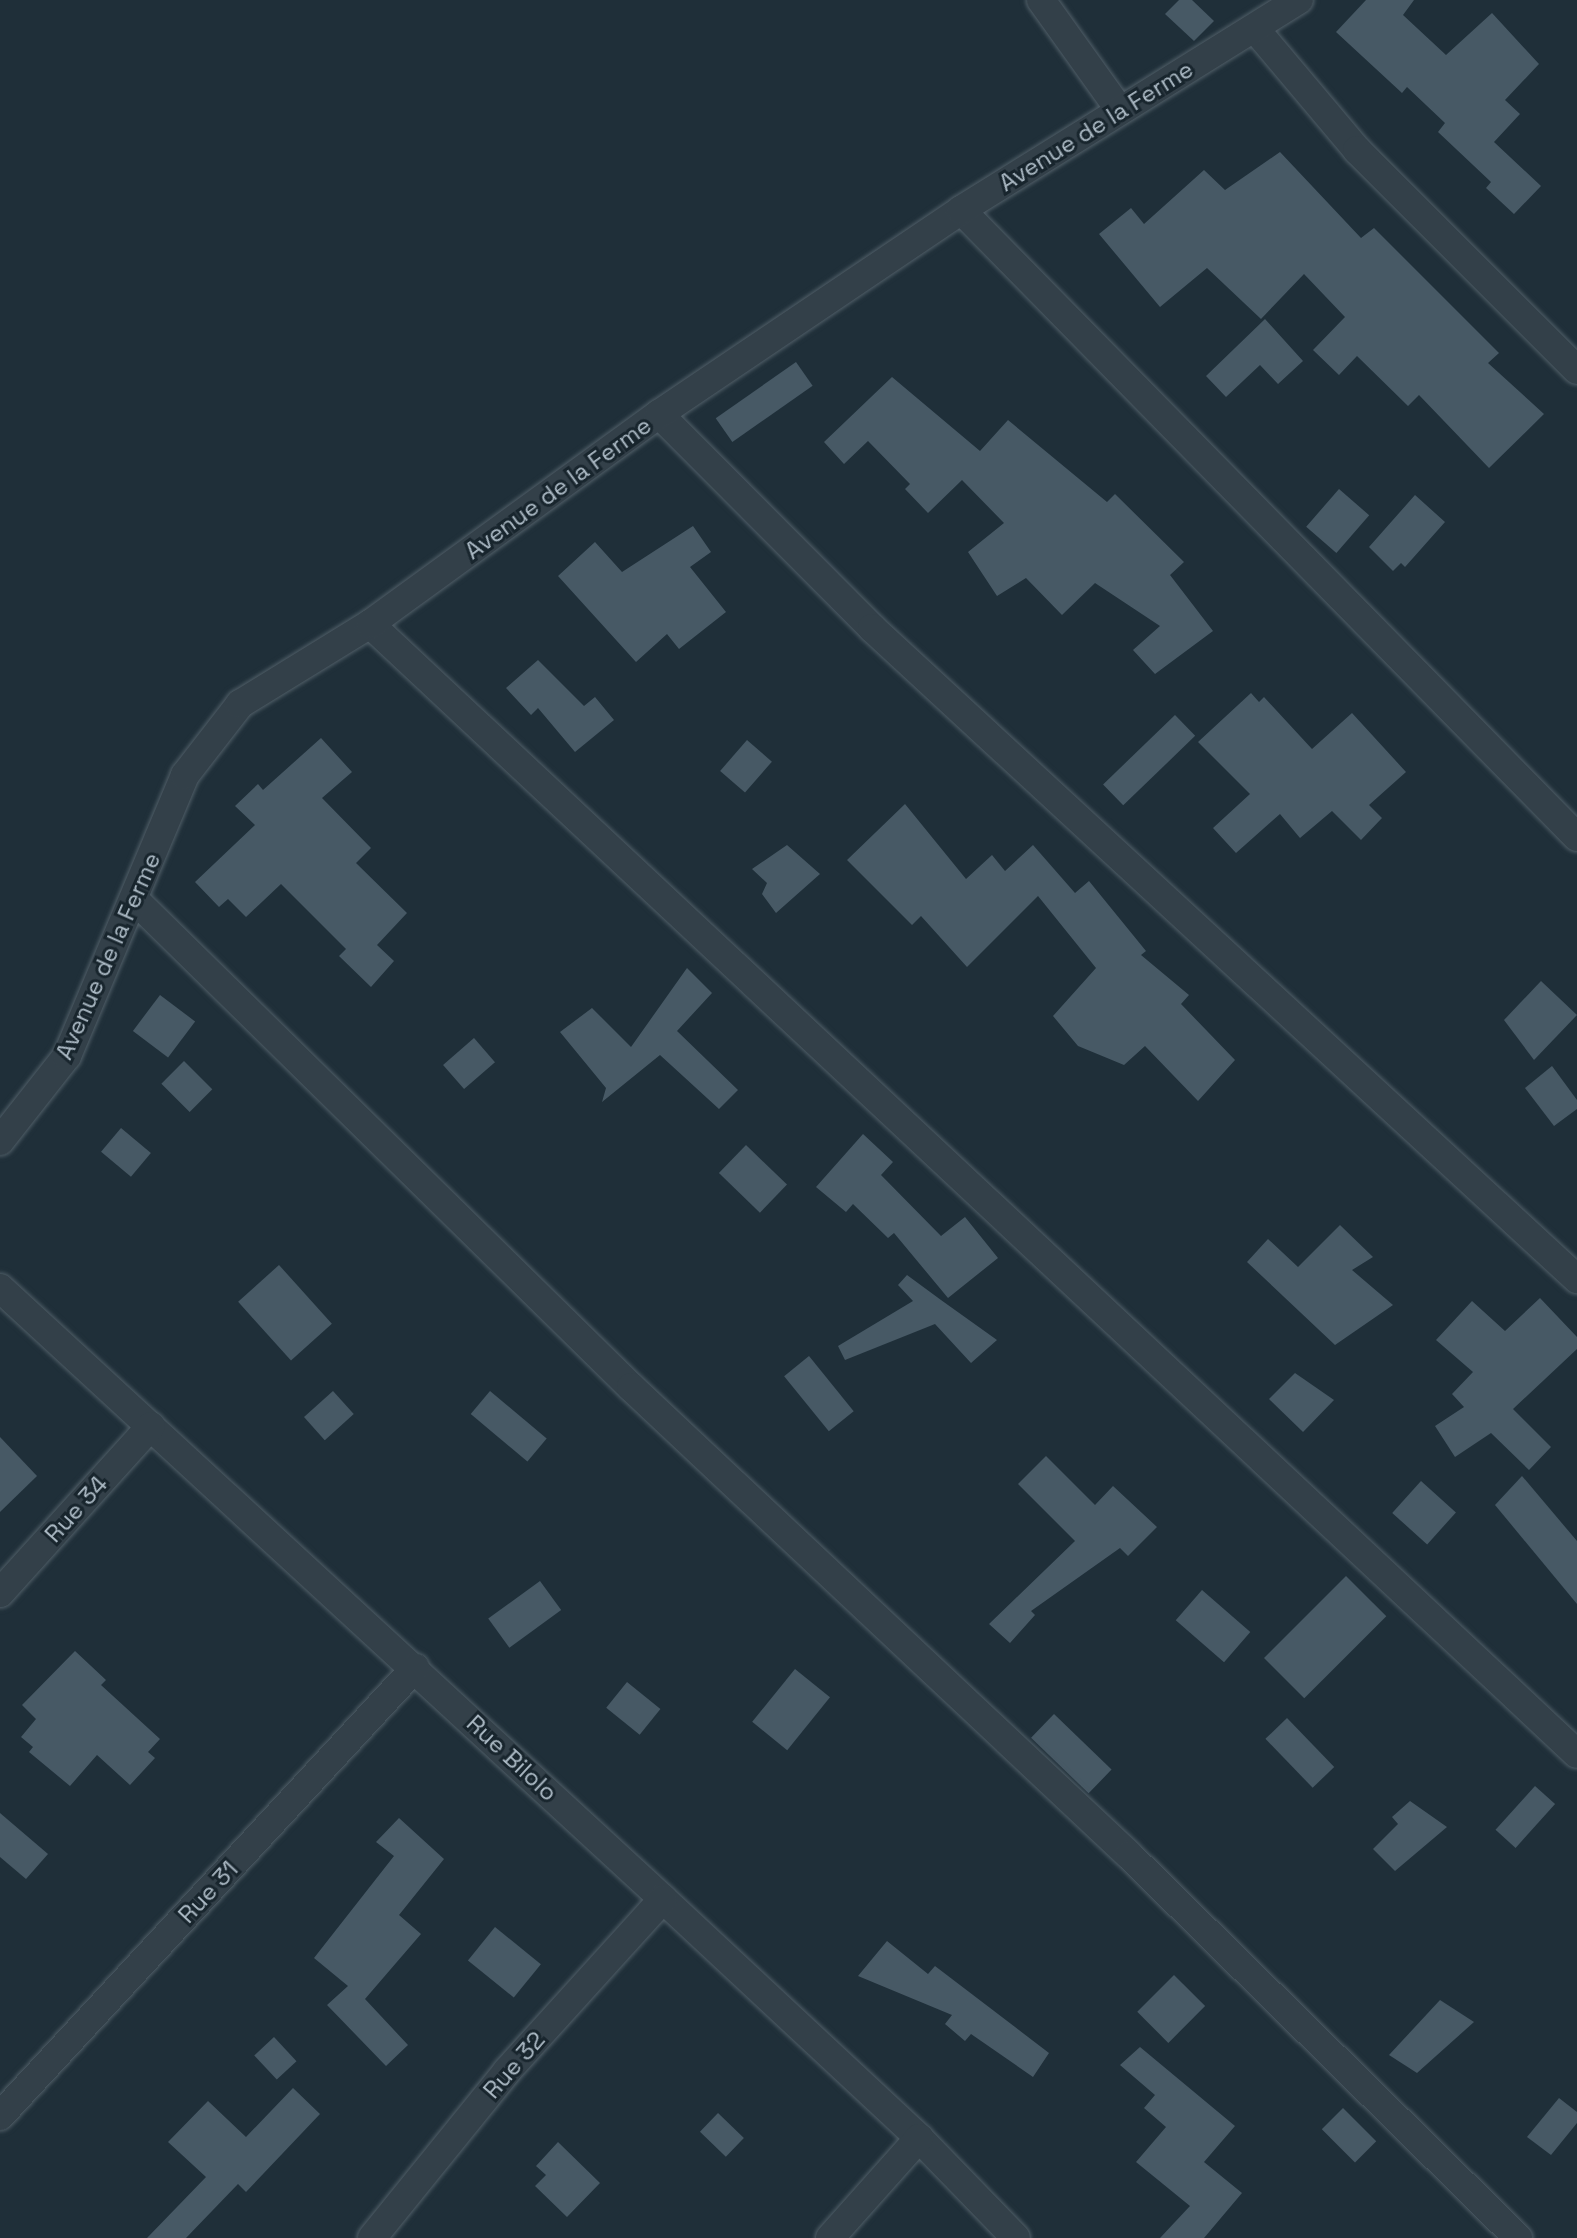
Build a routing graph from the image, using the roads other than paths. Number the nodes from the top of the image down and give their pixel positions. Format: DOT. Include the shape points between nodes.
graph roads {
  1 [pos="1041,0"];
  2 [pos="1299,0"];
  3 [pos="1256,30"];
  4 [pos="1119,109"];
  5 [pos="961,210"];
  6 [pos="1577,370"];
  7 [pos="659,414"];
  8 [pos="370,624"];
  9 [pos="1577,837"];
  10 [pos="135,900"];
  11 [pos="0,1141"];
  12 [pos="1577,1279"];
  13 [pos="0,1288"];
  14 [pos="151,1426"];
  15 [pos="0,1593"];
  16 [pos="415,1668"];
  17 [pos="1577,1754"];
  18 [pos="663,1899"];
  19 [pos="0,2116"];
  20 [pos="919,2138"];
  21 [pos="372,2238"];
  22 [pos="830,2238"];
  23 [pos="1016,2238"];
  24 [pos="1518,2238"];
  1 -- 4 [label="street"];
  2 -- 3 [label="street, Avenue de la Ferme"];
  3 -- 4 [label="street, Avenue de la Ferme"];
  3 -- 6 [label="street" via="1357,150"];
  4 -- 5 [label="street, Avenue de la Ferme"];
  5 -- 7 [label="street, Avenue de la Ferme"];
  5 -- 9 [label="street"];
  7 -- 8 [label="street, Avenue de la Ferme"];
  7 -- 12 [label="street" via="872,628"];
  8 -- 10 [label="street, Avenue de la Ferme" via="240,704 185,775"];
  8 -- 17 [label="street"];
  10 -- 11 [label="street, Avenue de la Ferme" via="67,1056"];
  10 -- 24 [label="street" via="631,1387 1129,1855"];
  13 -- 14 [label="street, Rue Bilolo"];
  14 -- 15 [label="street, Rue 34"];
  14 -- 16 [label="street, Rue Bilolo"];
  16 -- 18 [label="street, Rue Bilolo"];
  16 -- 19 [label="street, Rue 31"];
  18 -- 20 [label="street, Rue Bilolo"];
  18 -- 21 [label="street, Rue 32" via="507,2071"];
  20 -- 22 [label="street"];
  20 -- 23 [label="street, Rue Bilolo"];
}
